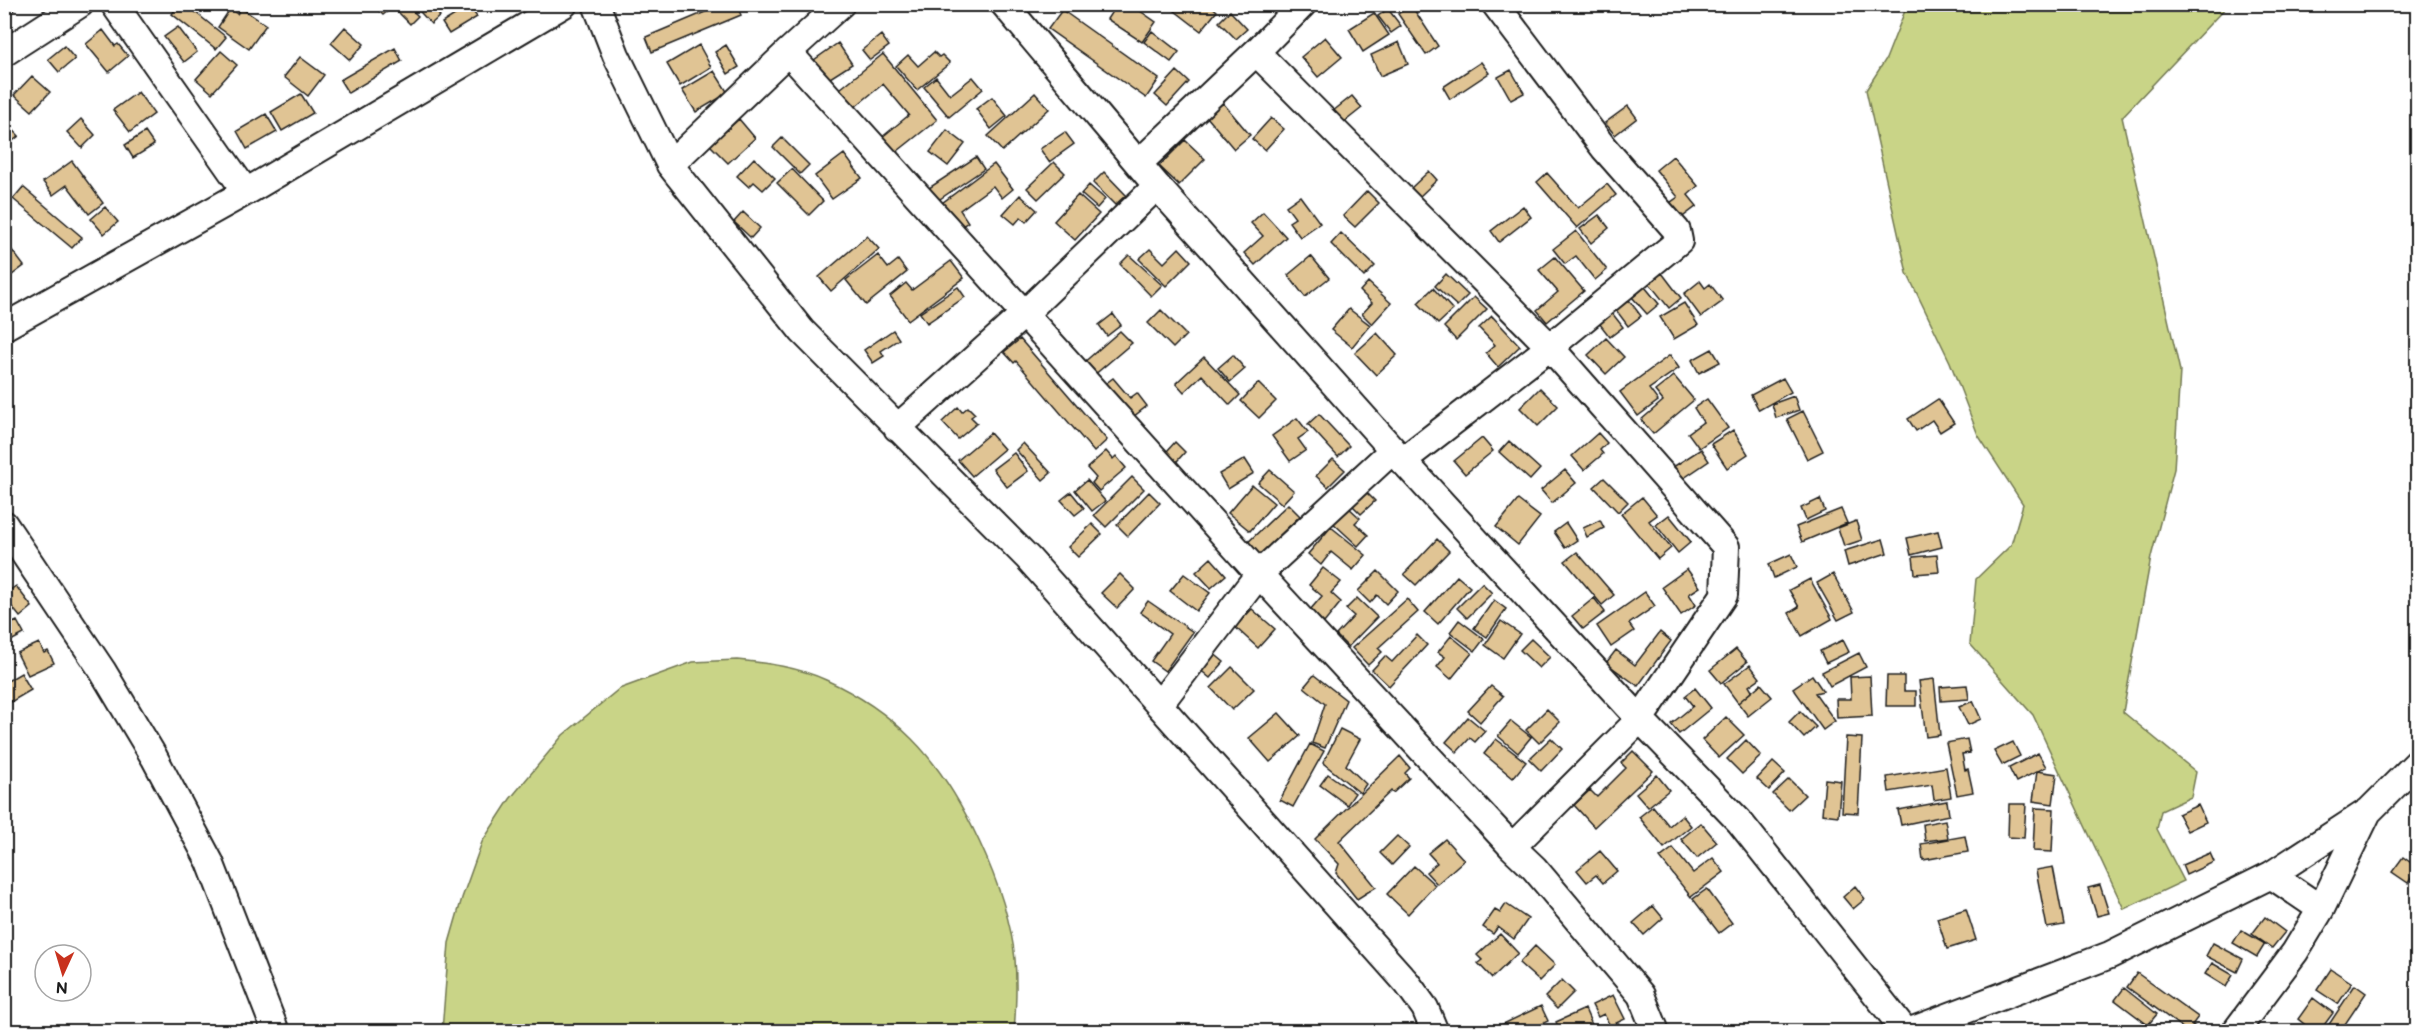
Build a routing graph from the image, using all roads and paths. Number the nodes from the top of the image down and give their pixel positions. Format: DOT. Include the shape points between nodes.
graph roads {
  1 [pos="80,4"];
  2 [pos="114,4"];
  3 [pos="564,4"];
  4 [pos="596,4"];
  5 [pos="841,4"];
  6 [pos="1004,4"];
  7 [pos="1303,4"];
  8 [pos="1495,4"];
  9 [pos="788,52"];
  10 [pos="1257,52"];
  11 [pos="4,53"];
  12 [pos="1139,162"];
  13 [pos="670,165"];
  14 [pos="1157,186"];
  15 [pos="246,192"];
  16 [pos="1023,315"];
  17 [pos="4,327"];
  18 [pos="1550,347"];
  19 [pos="897,428"];
  20 [pos="1397,456"];
  21 [pos="4,524"];
  22 [pos="1259,574"];
  23 [pos="1159,705"];
  24 [pos="1640,719"];
  25 [pos="2418,762"];
  26 [pos="2369,811"];
  27 [pos="1512,848"];
  28 [pos="2271,875"];
  29 [pos="2321,909"];
  30 [pos="276,1032"];
  31 [pos="1435,1032"];
  32 [pos="1656,1032"];
  33 [pos="1907,1032"];
  34 [pos="2235,1032"];
  1 -- 11 [label="street"];
  2 -- 15 [label="street"];
  3 -- 15 [label="street"];
  4 -- 13 [label="street" via="616,55"];
  5 -- 9 [label="street"];
  6 -- 12 [label="street"];
  7 -- 10 [label="street"];
  8 -- 18 [label="street" via="1604,148 1677,231 1679,241"];
  9 -- 13 [label="street"];
  9 -- 16 [label="street"];
  10 -- 12 [label="street"];
  10 -- 18 [label="street"];
  12 -- 14 [label="street"];
  13 -- 19 [label="street" via="802,331"];
  14 -- 16 [label="street"];
  14 -- 20 [label="street"];
  15 -- 17 [label="street"];
  16 -- 19 [label="street"];
  16 -- 22 [label="street"];
  18 -- 20 [label="street"];
  18 -- 24 [label="street" via="1726,547 1724,596"];
  19 -- 23 [label="street" via="1028,558"];
  20 -- 22 [label="street"];
  20 -- 24 [label="street"];
  21 -- 30 [label="street" via="102,670 210,862"];
  22 -- 23 [label="street"];
  22 -- 27 [label="street"];
  23 -- 31 [label="street" via="1407,983 1425,1008"];
  24 -- 27 [label="street"];
  24 -- 33 [label="street" via="1739,821"];
  25 -- 26 [label="street"];
  26 -- 28 [label="street"];
  26 -- 29 [label="street"];
  27 -- 32 [label="street" via="1534,868 1641,995"];
  28 -- 29 [label="street"];
  28 -- 33 [label="street" via="2110,955"];
  29 -- 34 [label="street" via="2295,952"];
}
